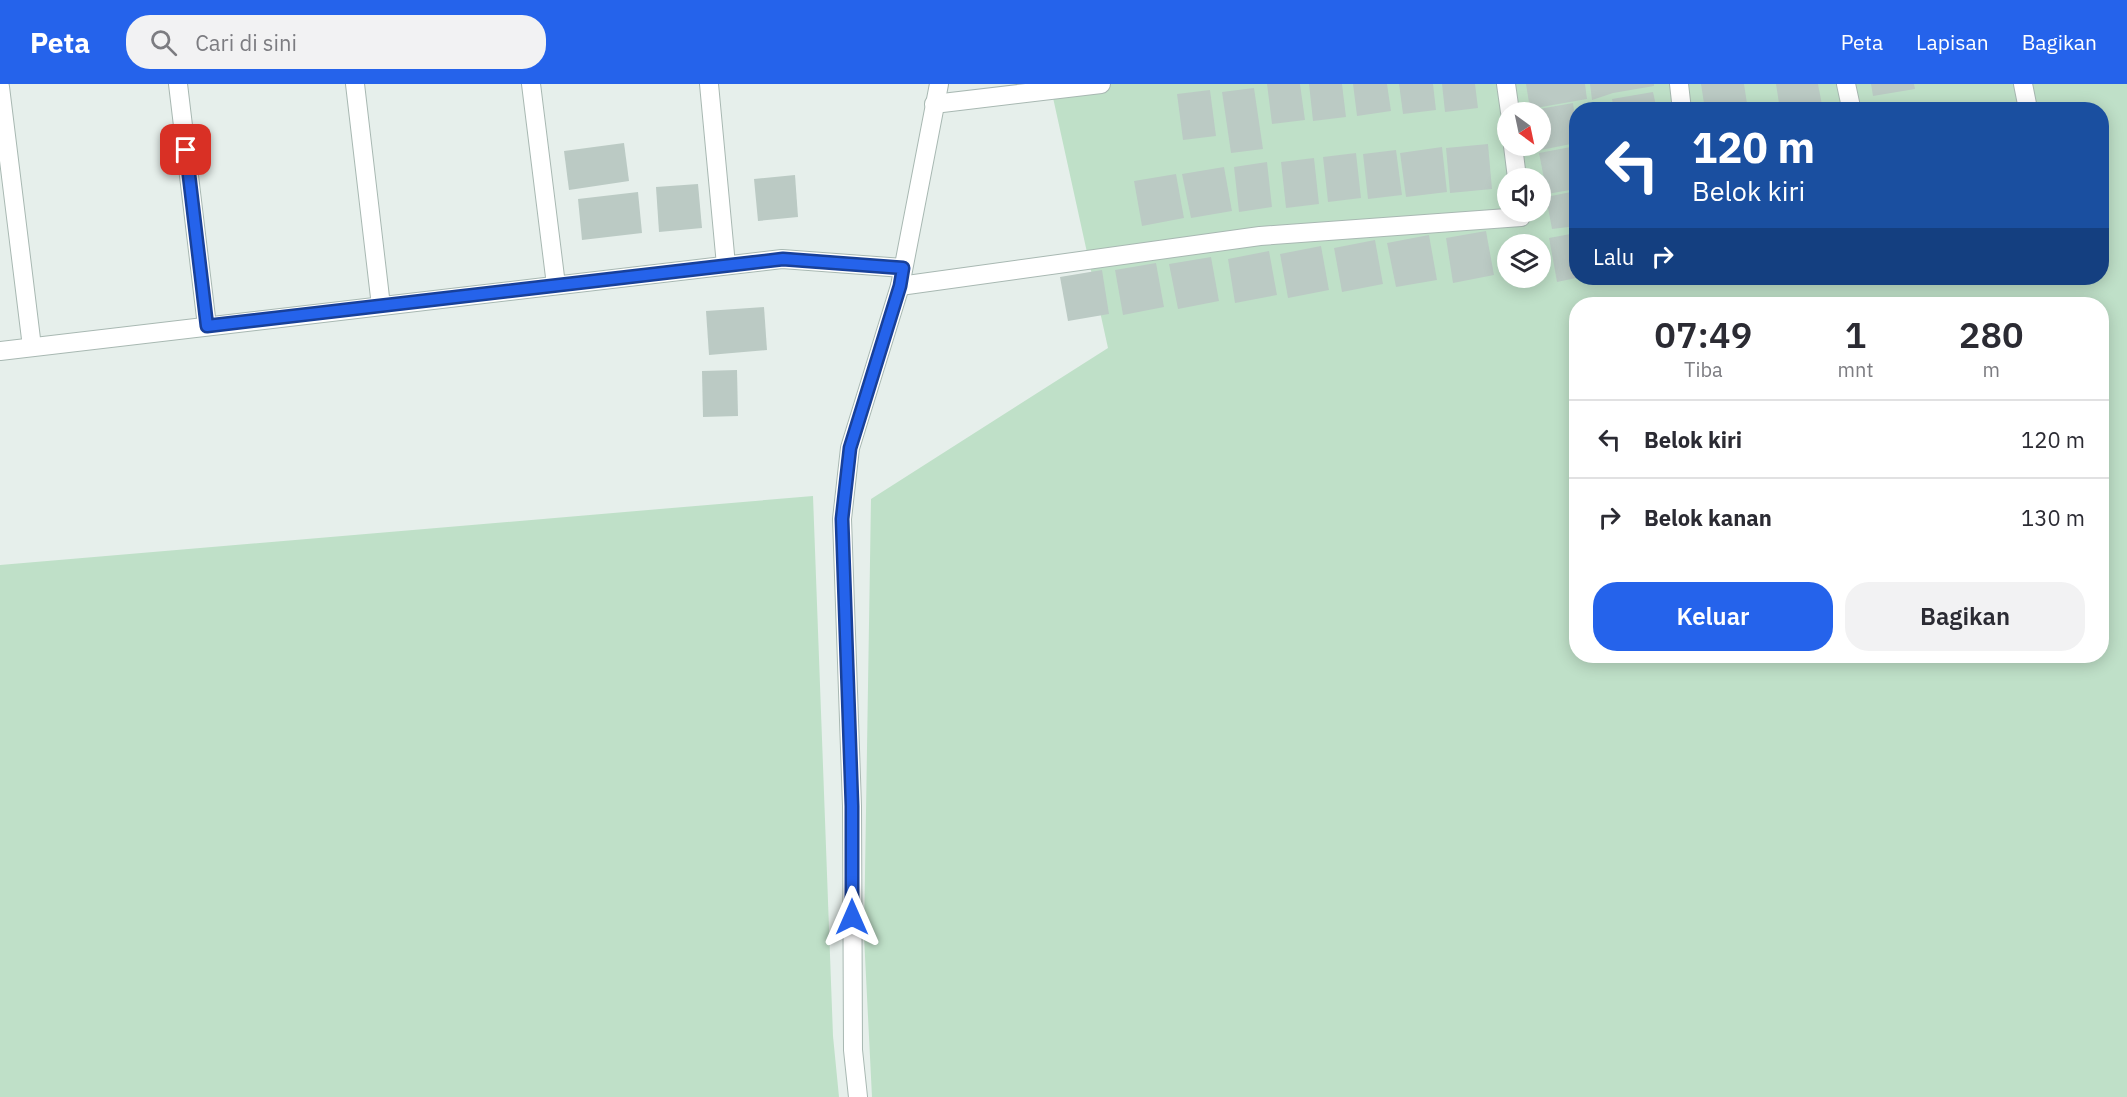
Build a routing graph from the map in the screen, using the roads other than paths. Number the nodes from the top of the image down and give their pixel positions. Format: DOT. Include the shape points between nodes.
graph roads {
  1 [pos="178,84"];
  2 [pos="355,84"];
  3 [pos="531,84"];
  4 [pos="710,84"];
  5 [pos="939,84"];
  6 [pos="1101,84"];
  7 [pos="1506,84"];
  8 [pos="1679,84"];
  9 [pos="1846,84"];
  10 [pos="2023,84"];
  11 [pos="0,87"];
  12 [pos="1509,102"];
  13 [pos="1681,102"];
  14 [pos="1850,102"];
  15 [pos="2026,102"];
  16 [pos="934,104"];
  17 [pos="1497,219"];
  18 [pos="726,265"];
  19 [pos="903,268"];
  20 [pos="556,285"];
  21 [pos="900,286"];
  22 [pos="381,306"];
  23 [pos="207,326"];
  24 [pos="32,347"];
  25 [pos="0,351"];
  26 [pos="858,1097"];
  1 -- 23 [label="street"];
  2 -- 22 [label="street"];
  3 -- 20 [label="street"];
  4 -- 18 [label="street"];
  5 -- 16 [label="street"];
  6 -- 16 [label="street"];
  7 -- 12 [label="street"];
  8 -- 13 [label="street"];
  9 -- 14 [label="street"];
  10 -- 15 [label="street"];
  11 -- 24 [label="street"];
  16 -- 19 [label="street"];
  17 -- 21 [label="street" via="1260,236"];
  18 -- 19 [label="street" via="783,259"];
  18 -- 20 [label="street"];
  19 -- 21 [label="street"];
  20 -- 22 [label="street"];
  21 -- 26 [label="street" via="850,448 842,519 852,806 853,1050"];
  22 -- 23 [label="street"];
  23 -- 24 [label="street"];
  24 -- 25 [label="street"];
}
